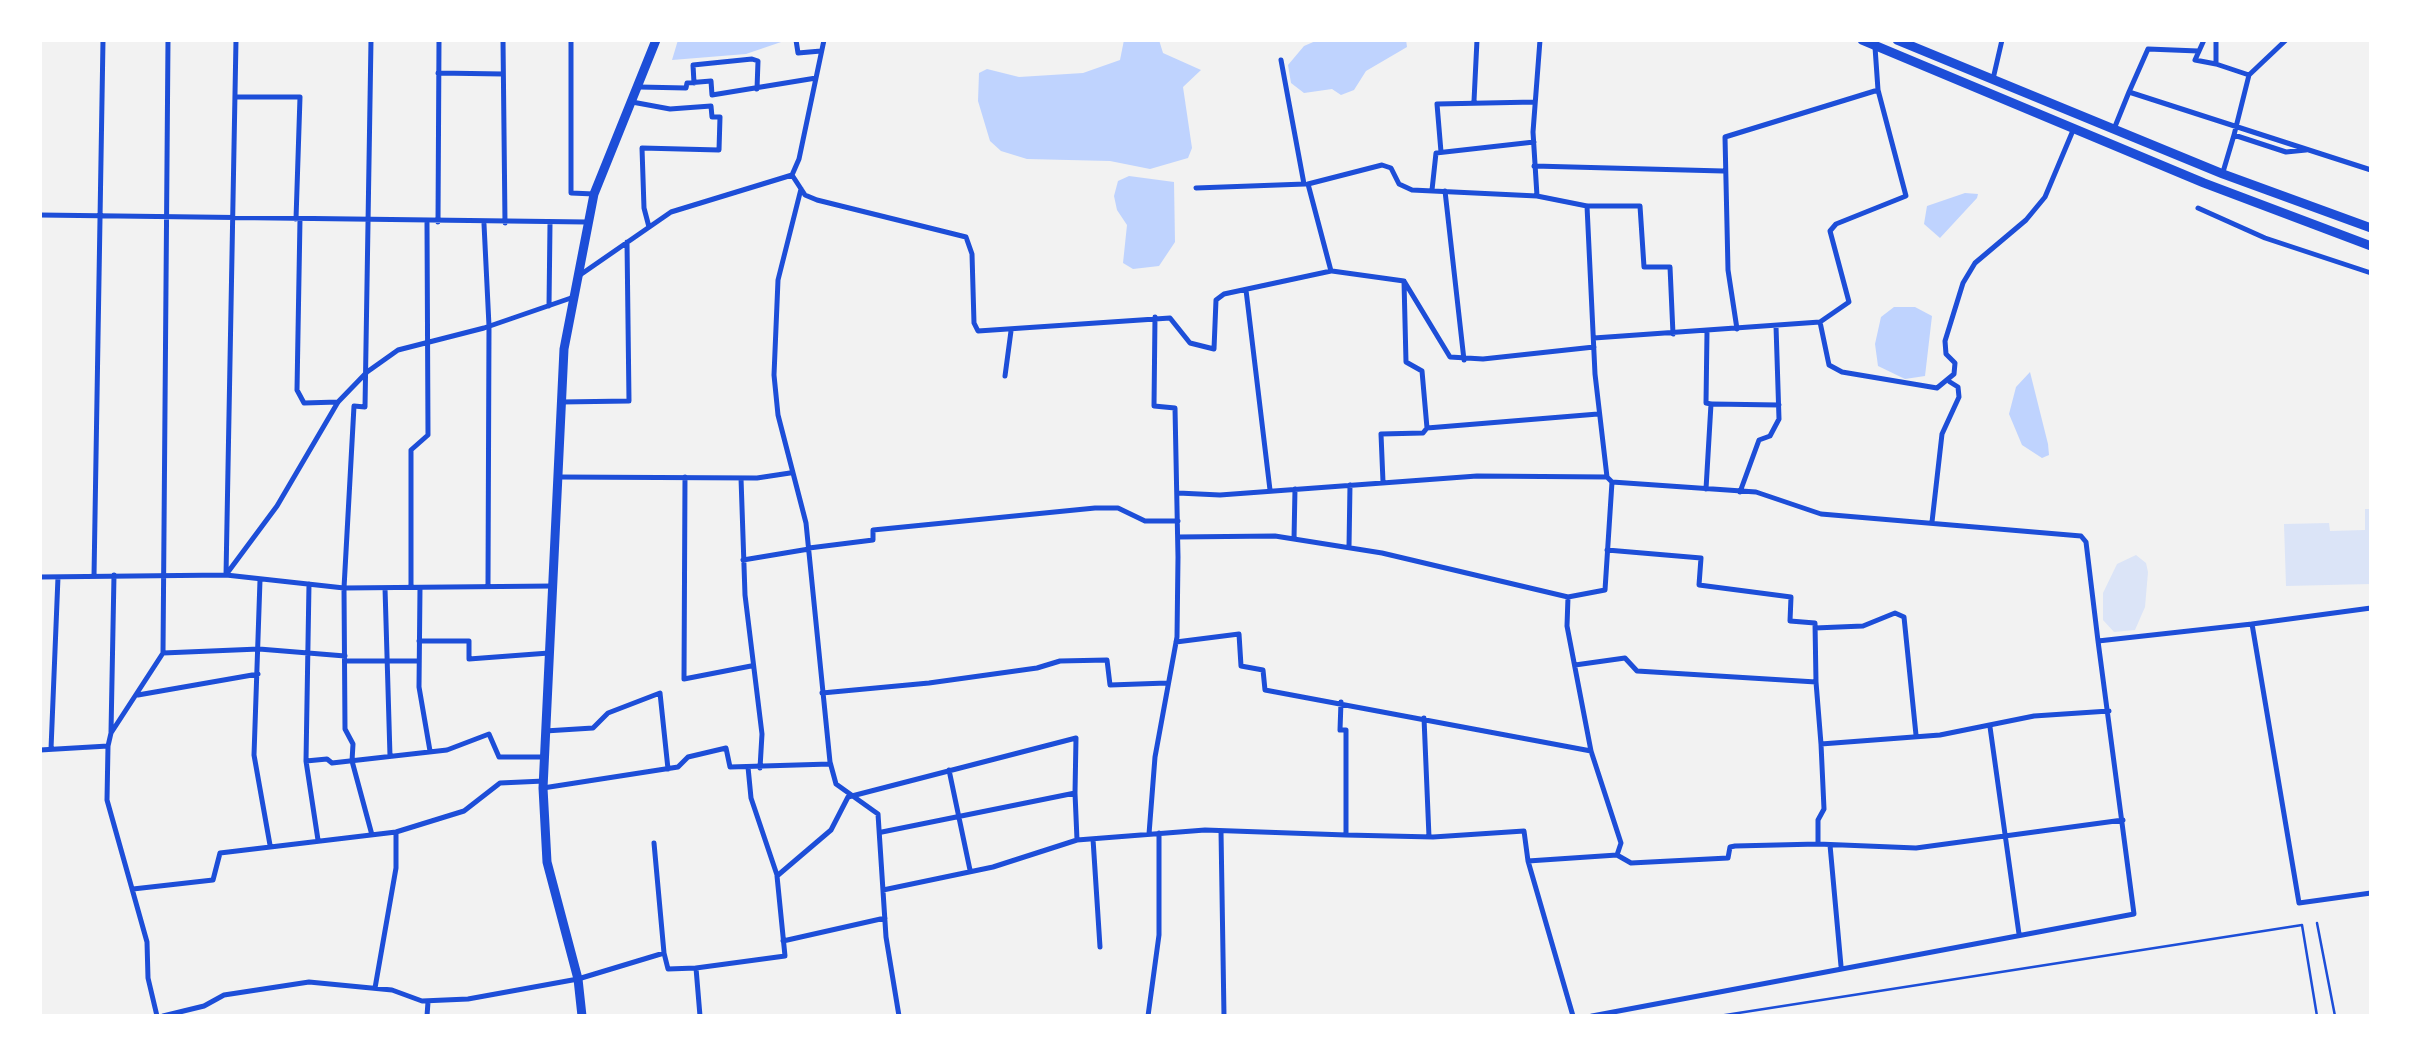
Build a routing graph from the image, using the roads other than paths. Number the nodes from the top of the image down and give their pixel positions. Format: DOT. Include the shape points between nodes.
graph roads {
  1 [pos="103,40"];
  2 [pos="168,40"];
  3 [pos="236,40"];
  4 [pos="371,40"];
  5 [pos="438,40"];
  6 [pos="503,40"];
  7 [pos="572,40"];
  8 [pos="656,40"];
  9 [pos="796,40"];
  10 [pos="824,40"];
  11 [pos="1477,40"];
  12 [pos="1540,40"];
  13 [pos="1862,40"];
  14 [pos="1896,40"];
  15 [pos="2002,40"];
  16 [pos="2204,40"];
  17 [pos="2216,40"];
  18 [pos="2286,40"];
  19 [pos="1875,45"];
  20 [pos="821,51"];
  21 [pos="2198,52"];
  22 [pos="1281,60"];
  23 [pos="2216,64"];
  24 [pos="438,73"];
  25 [pos="503,74"];
  26 [pos="2249,75"];
  27 [pos="816,78"];
  28 [pos="1993,78"];
  29 [pos="694,82"];
  30 [pos="636,86"];
  31 [pos="758,89"];
  32 [pos="1878,90"];
  33 [pos="2129,92"];
  34 [pos="235,97"];
  35 [pos="629,101"];
  36 [pos="1474,101"];
  37 [pos="1535,102"];
  38 [pos="2236,126"];
  39 [pos="2074,127"];
  40 [pos="2114,129"];
  41 [pos="2234,135"];
  42 [pos="1534,142"];
  43 [pos="2310,150"];
  44 [pos="1441,152"];
  45 [pos="1534,166"];
  46 [pos="2371,170"];
  47 [pos="1723,171"];
  48 [pos="2222,174"];
  49 [pos="792,175"];
  50 [pos="1306,184"];
  51 [pos="1196,188"];
  52 [pos="801,189"];
  53 [pos="1432,190"];
  54 [pos="1446,192"];
  55 [pos="594,194"];
  56 [pos="1537,196"];
  57 [pos="1587,206"];
  58 [pos="2198,208"];
  59 [pos="40,215"];
  60 [pos="100,215"];
  61 [pos="166,216"];
  62 [pos="231,218"];
  63 [pos="298,219"];
  64 [pos="368,221"];
  65 [pos="427,222"];
  66 [pos="438,222"];
  67 [pos="586,222"];
  68 [pos="505,223"];
  69 [pos="550,223"];
  70 [pos="484,224"];
  71 [pos="649,226"];
  72 [pos="2371,228"];
  73 [pos="627,242"];
  74 [pos="2371,246"];
  75 [pos="1331,271"];
  76 [pos="2371,273"];
  77 [pos="574,279"];
  78 [pos="1404,281"];
  79 [pos="1246,290"];
  80 [pos="571,298"];
  81 [pos="549,306"];
  82 [pos="1155,317"];
  83 [pos="1820,322"];
  84 [pos="489,326"];
  85 [pos="1776,326"];
  86 [pos="1737,329"];
  87 [pos="1010,332"];
  88 [pos="1707,332"];
  89 [pos="1673,334"];
  90 [pos="1594,338"];
  91 [pos="424,343"];
  92 [pos="1594,347"];
  93 [pos="1464,360"];
  94 [pos="364,376"];
  95 [pos="1005,376"];
  96 [pos="1950,382"];
  97 [pos="338,402"];
  98 [pos="561,402"];
  99 [pos="1712,404"];
  100 [pos="1779,405"];
  101 [pos="1598,414"];
  102 [pos="1427,428"];
  103 [pos="790,472"];
  104 [pos="557,478"];
  105 [pos="684,478"];
  106 [pos="741,478"];
  107 [pos="1609,479"];
  108 [pos="1382,482"];
  109 [pos="1350,485"];
  110 [pos="1295,488"];
  111 [pos="1706,490"];
  112 [pos="1270,491"];
  113 [pos="1740,492"];
  114 [pos="1178,493"];
  115 [pos="1178,521"];
  116 [pos="1932,522"];
  117 [pos="1178,537"];
  118 [pos="1294,539"];
  119 [pos="1349,548"];
  120 [pos="809,549"];
  121 [pos="1607,550"];
  122 [pos="743,560"];
  123 [pos="162,574"];
  124 [pos="114,575"];
  125 [pos="226,575"];
  126 [pos="94,576"];
  127 [pos="40,577"];
  128 [pos="58,577"];
  129 [pos="260,580"];
  130 [pos="309,584"];
  131 [pos="488,586"];
  132 [pos="553,586"];
  133 [pos="344,588"];
  134 [pos="385,588"];
  135 [pos="411,588"];
  136 [pos="420,588"];
  137 [pos="1568,597"];
  138 [pos="2371,608"];
  139 [pos="2252,624"];
  140 [pos="1815,628"];
  141 [pos="419,641"];
  142 [pos="2098,641"];
  143 [pos="1176,642"];
  144 [pos="259,649"];
  145 [pos="163,653"];
  146 [pos="308,653"];
  147 [pos="549,653"];
  148 [pos="344,658"];
  149 [pos="387,661"];
  150 [pos="418,662"];
  151 [pos="1574,665"];
  152 [pos="751,666"];
  153 [pos="258,674"];
  154 [pos="1816,682"];
  155 [pos="1167,683"];
  156 [pos="822,693"];
  157 [pos="136,695"];
  158 [pos="1341,702"];
  159 [pos="2109,711"];
  160 [pos="1424,718"];
  161 [pos="1990,728"];
  162 [pos="545,732"];
  163 [pos="112,733"];
  164 [pos="1916,735"];
  165 [pos="1821,744"];
  166 [pos="108,746"];
  167 [pos="40,750"];
  168 [pos="50,750"];
  169 [pos="1591,751"];
  170 [pos="430,752"];
  171 [pos="390,756"];
  172 [pos="544,757"];
  173 [pos="306,761"];
  174 [pos="352,761"];
  175 [pos="830,764"];
  176 [pos="748,767"];
  177 [pos="760,768"];
  178 [pos="668,769"];
  179 [pos="949,770"];
  180 [pos="544,784"];
  181 [pos="1076,793"];
  182 [pos="848,796"];
  183 [pos="961,816"];
  184 [pos="2122,820"];
  185 [pos="1221,831"];
  186 [pos="396,832"];
  187 [pos="882,832"];
  188 [pos="1159,833"];
  189 [pos="1149,834"];
  190 [pos="2007,834"];
  191 [pos="372,835"];
  192 [pos="1346,835"];
  193 [pos="1429,837"];
  194 [pos="1092,839"];
  195 [pos="318,840"];
  196 [pos="1077,840"];
  197 [pos="654,843"];
  198 [pos="1818,844"];
  199 [pos="1830,844"];
  200 [pos="270,845"];
  201 [pos="1617,855"];
  202 [pos="1528,861"];
  203 [pos="970,871"];
  204 [pos="777,876"];
  205 [pos="134,890"];
  206 [pos="883,890"];
  207 [pos="2371,892"];
  208 [pos="885,918"];
  209 [pos="2317,923"];
  210 [pos="2019,934"];
  211 [pos="784,941"];
  212 [pos="1100,947"];
  213 [pos="664,953"];
  214 [pos="1842,967"];
  215 [pos="696,968"];
  216 [pos="578,979"];
  217 [pos="375,988"];
  218 [pos="428,1002"];
  219 [pos="1767,1008"];
  220 [pos="160,1016"];
  221 [pos="427,1016"];
  222 [pos="582,1016"];
  223 [pos="700,1016"];
  224 [pos="899,1016"];
  225 [pos="1148,1016"];
  226 [pos="1224,1016"];
  227 [pos="1573,1016"];
  228 [pos="1592,1016"];
  229 [pos="1719,1016"];
  230 [pos="1762,1016"];
  231 [pos="2317,1016"];
  232 [pos="2335,1016"];
  1 -- 60 [label="street"];
  2 -- 61 [label="street"];
  3 -- 34 [label="street"];
  4 -- 64 [label="street"];
  5 -- 24 [label="street"];
  6 -- 25 [label="street"];
  7 -- 55 [label="street" via="571,193"];
  8 -- 30 [label="highway"];
  9 -- 20 [label="street" via="798,52"];
  10 -- 20 [label="street"];
  11 -- 36 [label="street"];
  12 -- 37 [label="street"];
  13 -- 19 [label="highway"];
  14 -- 28 [label="highway"];
  15 -- 28 [label="street"];
  16 -- 21 [label="street"];
  17 -- 23 [label="street"];
  18 -- 26 [label="street"];
  19 -- 32 [label="street"];
  19 -- 39 [label="highway"];
  20 -- 27 [label="street"];
  21 -- 23 [label="street" via="2195,60"];
  21 -- 33 [label="street" via="2148,49"];
  22 -- 50 [label="street"];
  23 -- 26 [label="street"];
  24 -- 25 [label="street"];
  24 -- 66 [label="street"];
  25 -- 68 [label="street"];
  26 -- 38 [label="street"];
  27 -- 31 [label="street"];
  27 -- 49 [label="street"];
  28 -- 40 [label="highway"];
  29 -- 30 [label="street" via="686,88"];
  29 -- 31 [label="street" via="711,81 712,95"];
  29 -- 31 [label="street" via="693,65 752,59 758,61"];
  30 -- 35 [label="highway"];
  32 -- 47 [label="street" via="1730,134"];
  32 -- 83 [label="street" via="1906,196 1830,231 1849,302"];
  33 -- 38 [label="street"];
  33 -- 40 [label="street"];
  34 -- 62 [label="street"];
  34 -- 63 [label="street" via="300,96"];
  35 -- 55 [label="highway"];
  35 -- 71 [label="street" via="670,109 711,106 712,118 720,117 719,150 642,148"];
  36 -- 37 [label="street"];
  36 -- 44 [label="street" via="1437,104"];
  37 -- 42 [label="street"];
  38 -- 41 [label="street"];
  38 -- 43 [label="street"];
  39 -- 74 [label="highway"];
  39 -- 96 [label="street" via="2045,198 1974,263 1963,283 1945,341 1955,364"];
  40 -- 48 [label="highway"];
  41 -- 43 [label="street" via="2286,152"];
  41 -- 48 [label="street"];
  42 -- 44 [label="street"];
  42 -- 45 [label="street"];
  43 -- 46 [label="street"];
  44 -- 53 [label="street" via="1434,156"];
  45 -- 47 [label="street"];
  45 -- 56 [label="street"];
  47 -- 86 [label="street"];
  48 -- 72 [label="highway"];
  49 -- 52 [label="street"];
  49 -- 71 [label="street" via="671,212"];
  50 -- 51 [label="street"];
  50 -- 53 [label="street" via="1382,166 1404,187"];
  50 -- 75 [label="street"];
  52 -- 87 [label="street" via="845,209 966,237 974,323 978,331"];
  52 -- 103 [label="street" via="782,251 776,308 776,395"];
  53 -- 54 [label="street"];
  54 -- 56 [label="street"];
  54 -- 93 [label="street"];
  55 -- 67 [label="highway"];
  56 -- 57 [label="street"];
  57 -- 89 [label="street" via="1640,206 1644,266 1670,266"];
  57 -- 90 [label="street"];
  58 -- 76 [label="street"];
  59 -- 60 [label="street"];
  60 -- 61 [label="street"];
  60 -- 126 [label="street"];
  61 -- 62 [label="street"];
  61 -- 123 [label="street"];
  62 -- 63 [label="street"];
  62 -- 125 [label="street"];
  63 -- 64 [label="street"];
  63 -- 97 [label="street" via="297,390 304,403"];
  64 -- 65 [label="street"];
  64 -- 94 [label="street"];
  65 -- 66 [label="street"];
  65 -- 91 [label="street"];
  66 -- 70 [label="street"];
  67 -- 69 [label="street"];
  67 -- 77 [label="highway"];
  68 -- 69 [label="street"];
  68 -- 70 [label="street"];
  69 -- 81 [label="street"];
  70 -- 84 [label="street"];
  71 -- 73 [label="street"];
  73 -- 77 [label="street"];
  73 -- 98 [label="street" via="629,400"];
  75 -- 78 [label="street"];
  75 -- 79 [label="street"];
  77 -- 80 [label="highway"];
  78 -- 93 [label="street" via="1450,357"];
  78 -- 102 [label="street" via="1406,362 1422,370"];
  79 -- 82 [label="street" via="1216,300 1214,348 1190,343 1177,322"];
  79 -- 112 [label="street"];
  80 -- 81 [label="street"];
  80 -- 98 [label="highway"];
  81 -- 84 [label="street"];
  82 -- 87 [label="street"];
  82 -- 114 [label="street" via="1154,406 1176,408"];
  83 -- 85 [label="street"];
  83 -- 96 [label="street" via="1829,365 1842,372 1926,388"];
  84 -- 91 [label="street"];
  84 -- 131 [label="street"];
  85 -- 86 [label="street"];
  85 -- 100 [label="street"];
  86 -- 88 [label="street"];
  87 -- 95 [label="street"];
  88 -- 89 [label="street"];
  88 -- 99 [label="street" via="1706,403"];
  89 -- 90 [label="street"];
  90 -- 92 [label="street"];
  91 -- 94 [label="street" via="398,350"];
  91 -- 135 [label="street" via="428,435 411,450"];
  92 -- 93 [label="street"];
  92 -- 101 [label="street"];
  94 -- 97 [label="street"];
  94 -- 133 [label="street" via="366,407 354,406"];
  96 -- 116 [label="street" via="1959,397 1942,434"];
  97 -- 125 [label="street" via="277,506"];
  98 -- 104 [label="highway"];
  99 -- 100 [label="street"];
  99 -- 111 [label="street"];
  100 -- 113 [label="street" via="1774,431 1759,440"];
  101 -- 102 [label="street"];
  101 -- 107 [label="street"];
  102 -- 108 [label="street" via="1382,434"];
  103 -- 106 [label="street"];
  103 -- 120 [label="street"];
  104 -- 105 [label="street"];
  104 -- 132 [label="highway"];
  105 -- 106 [label="street"];
  105 -- 152 [label="street" via="684,679"];
  106 -- 122 [label="street"];
  107 -- 108 [label="street"];
  107 -- 111 [label="street"];
  107 -- 121 [label="street"];
  108 -- 109 [label="street"];
  109 -- 110 [label="street"];
  109 -- 119 [label="street"];
  110 -- 112 [label="street"];
  110 -- 118 [label="street"];
  111 -- 113 [label="street"];
  112 -- 114 [label="street"];
  113 -- 116 [label="street" via="1821,514"];
  114 -- 115 [label="street"];
  115 -- 117 [label="street"];
  115 -- 120 [label="street" via="1095,508 873,530 873,540"];
  116 -- 142 [label="street" via="2081,536"];
  117 -- 118 [label="street"];
  117 -- 143 [label="street"];
  118 -- 119 [label="street"];
  119 -- 137 [label="street"];
  120 -- 122 [label="street"];
  120 -- 156 [label="street"];
  121 -- 137 [label="street" via="1605,590"];
  121 -- 140 [label="street" via="1703,559 1699,585 1789,596 1790,622 1813,622"];
  122 -- 152 [label="street"];
  123 -- 124 [label="street"];
  123 -- 125 [label="street"];
  123 -- 145 [label="street"];
  124 -- 126 [label="street"];
  124 -- 163 [label="street"];
  125 -- 129 [label="street"];
  126 -- 128 [label="street"];
  127 -- 128 [label="street"];
  128 -- 168 [label="street"];
  129 -- 130 [label="street"];
  129 -- 144 [label="street"];
  130 -- 133 [label="street"];
  130 -- 146 [label="street"];
  131 -- 132 [label="street"];
  131 -- 136 [label="street"];
  132 -- 147 [label="highway"];
  133 -- 134 [label="street"];
  133 -- 148 [label="street"];
  134 -- 135 [label="street"];
  134 -- 149 [label="street"];
  135 -- 136 [label="street"];
  136 -- 141 [label="street"];
  137 -- 151 [label="street"];
  138 -- 139 [label="street"];
  139 -- 142 [label="street"];
  139 -- 207 [label="street" via="2298,903"];
  140 -- 154 [label="street"];
  140 -- 164 [label="street" via="1904,616"];
  141 -- 147 [label="street" via="470,641 470,659"];
  141 -- 150 [label="street"];
  142 -- 159 [label="street"];
  143 -- 155 [label="street"];
  143 -- 158 [label="street" via="1239,634 1241,666 1264,670 1265,690"];
  144 -- 145 [label="street"];
  144 -- 146 [label="street"];
  144 -- 153 [label="street"];
  145 -- 157 [label="street"];
  146 -- 148 [label="street"];
  146 -- 173 [label="street"];
  147 -- 162 [label="highway"];
  148 -- 149 [label="street"];
  148 -- 174 [label="street"];
  149 -- 150 [label="street"];
  149 -- 171 [label="street"];
  150 -- 170 [label="street"];
  151 -- 154 [label="street" via="1625,658 1638,671"];
  151 -- 169 [label="street"];
  152 -- 177 [label="street"];
  153 -- 157 [label="street"];
  153 -- 200 [label="street" via="254,755"];
  154 -- 165 [label="street"];
  155 -- 156 [label="street" via="1110,685 1107,660 1060,661"];
  155 -- 189 [label="street"];
  156 -- 175 [label="street"];
  157 -- 163 [label="street"];
  158 -- 160 [label="street"];
  158 -- 192 [label="street"];
  159 -- 161 [label="street" via="2034,716"];
  159 -- 184 [label="street"];
  160 -- 169 [label="street"];
  160 -- 193 [label="street"];
  161 -- 164 [label="street"];
  161 -- 190 [label="street"];
  162 -- 172 [label="highway"];
  162 -- 178 [label="street" via="593,728 608,713 660,693"];
  163 -- 166 [label="street"];
  164 -- 165 [label="street"];
  165 -- 198 [label="street"];
  166 -- 168 [label="street"];
  166 -- 205 [label="street" via="107,800"];
  167 -- 168 [label="street"];
  169 -- 201 [label="street" via="1620,831"];
  170 -- 171 [label="street"];
  170 -- 172 [label="street" via="489,734 499,757"];
  171 -- 174 [label="street"];
  172 -- 180 [label="highway"];
  173 -- 174 [label="street"];
  173 -- 195 [label="street"];
  174 -- 191 [label="street"];
  175 -- 177 [label="street"];
  175 -- 182 [label="street"];
  176 -- 177 [label="street"];
  176 -- 178 [label="street" via="730,767 726,748"];
  176 -- 204 [label="street" via="751,798"];
  178 -- 180 [label="street"];
  179 -- 181 [label="street" via="1076,738"];
  179 -- 182 [label="street"];
  179 -- 183 [label="street"];
  180 -- 186 [label="street" via="500,783 464,811"];
  180 -- 216 [label="highway" via="547,862"];
  181 -- 183 [label="street"];
  181 -- 196 [label="street"];
  182 -- 187 [label="street" via="872,808"];
  182 -- 204 [label="street" via="831,830"];
  183 -- 187 [label="street"];
  183 -- 203 [label="street"];
  184 -- 190 [label="street"];
  184 -- 210 [label="street" via="2134,914"];
  185 -- 188 [label="street"];
  185 -- 192 [label="street"];
  185 -- 226 [label="street"];
  186 -- 191 [label="street"];
  186 -- 217 [label="street"];
  187 -- 206 [label="street"];
  188 -- 189 [label="street"];
  188 -- 225 [label="street" via="1159,935"];
  189 -- 194 [label="street"];
  190 -- 199 [label="street" via="1916,848"];
  190 -- 210 [label="street"];
  191 -- 195 [label="street"];
  192 -- 193 [label="street"];
  193 -- 202 [label="street" via="1524,832"];
  194 -- 196 [label="street"];
  194 -- 212 [label="street"];
  195 -- 200 [label="street"];
  196 -- 203 [label="street"];
  197 -- 213 [label="street"];
  198 -- 199 [label="street"];
  198 -- 201 [label="street" via="1735,846 1728,858 1631,862"];
  199 -- 214 [label="street"];
  200 -- 205 [label="street" via="220,852 213,880"];
  201 -- 202 [label="street"];
  202 -- 227 [label="street"];
  203 -- 206 [label="street"];
  204 -- 211 [label="street"];
  205 -- 220 [label="street"];
  206 -- 208 [label="street"];
  208 -- 211 [label="street"];
  208 -- 224 [label="street"];
  209 -- 232 [label="lane"];
  210 -- 214 [label="street"];
  211 -- 215 [label="street" via="785,956"];
  213 -- 215 [label="street" via="668,970"];
  213 -- 216 [label="street"];
  214 -- 228 [label="street"];
  215 -- 223 [label="street"];
  216 -- 218 [label="street"];
  216 -- 222 [label="highway"];
  217 -- 218 [label="street"];
  217 -- 220 [label="street" via="308,982 224,995"];
  218 -- 221 [label="street"];
  219 -- 229 [label="lane"];
  219 -- 230 [label="lane"];
  219 -- 231 [label="lane" via="2302,924"];
}
